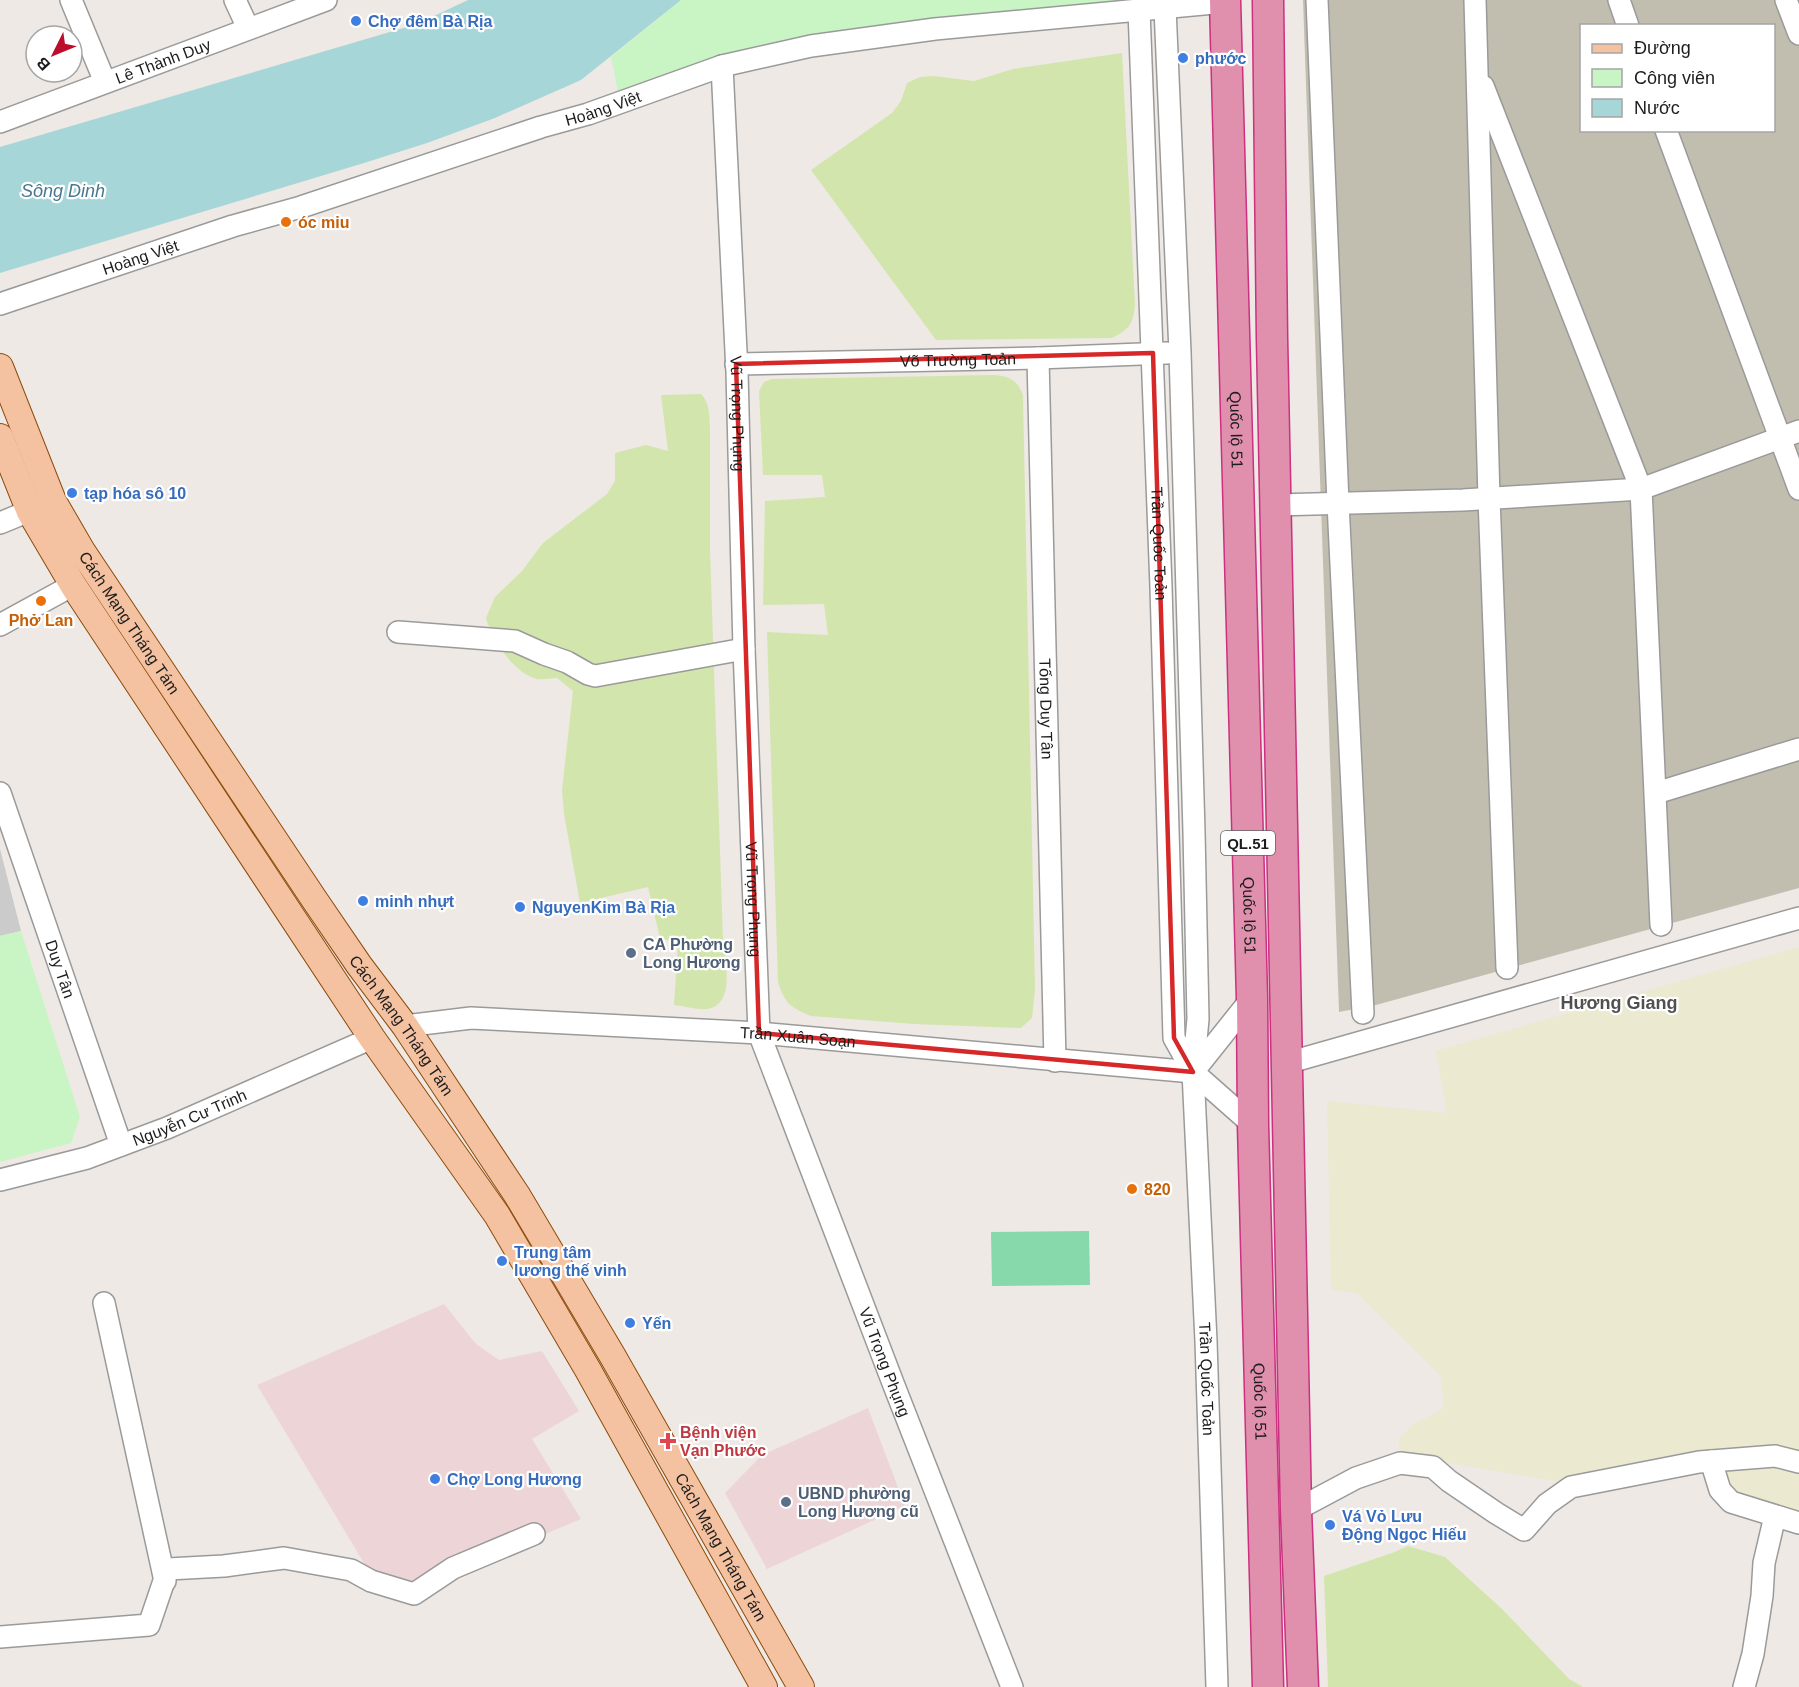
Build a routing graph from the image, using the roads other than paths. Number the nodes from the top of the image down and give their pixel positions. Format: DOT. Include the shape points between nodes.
graph roads {
  1 [pos="71,0"];
  2 [pos="236,0"];
  3 [pos="326,0"];
  4 [pos="1268,0"];
  5 [pos="1317,0"];
  6 [pos="1475,0"];
  7 [pos="1618,0"];
  8 [pos="1786,0"];
  9 [pos="1225,1"];
  10 [pos="1165,8"];
  11 [pos="1139,10"];
  12 [pos="1627,24"];
  13 [pos="248,28"];
  14 [pos="1799,34"];
  15 [pos="722,66"];
  16 [pos="1477,72"];
  17 [pos="105,82"];
  18 [pos="0,122"];
  19 [pos="1667,132"];
  20 [pos="0,304"];
  21 [pos="1180,352"];
  22 [pos="1153,353"];
  23 [pos="1038,358"];
  24 [pos="736,364"];
  25 [pos="0,367"];
  26 [pos="1789,435"];
  27 [pos="0,437"];
  28 [pos="1641,489"];
  29 [pos="1799,489"];
  30 [pos="1489,498"];
  31 [pos="1338,503"];
  32 [pos="1276,505"];
  33 [pos="41,506"];
  34 [pos="0,524"];
  35 [pos="1187,584"];
  36 [pos="73,585"];
  37 [pos="1161,587"];
  38 [pos="0,625"];
  39 [pos="398,633"];
  40 [pos="744,649"];
  41 [pos="1799,749"];
  42 [pos="0,793"];
  43 [pos="1656,793"];
  44 [pos="1194,832"];
  45 [pos="1169,834"];
  46 [pos="1799,918"];
  47 [pos="1661,925"];
  48 [pos="1507,968"];
  49 [pos="1252,998"];
  50 [pos="1363,1013"];
  51 [pos="405,1026"];
  52 [pos="759,1033"];
  53 [pos="372,1038"];
  54 [pos="1055,1061"];
  55 [pos="1287,1063"];
  56 [pos="1193,1072"];
  57 [pos="1253,1125"];
  58 [pos="121,1146"];
  59 [pos="0,1180"];
  60 [pos="104,1303"];
  61 [pos="1711,1461"];
  62 [pos="1799,1462"];
  63 [pos="1296,1510"];
  64 [pos="1775,1516"];
  65 [pos="1799,1523"];
  66 [pos="534,1534"];
  67 [pos="165,1581"];
  68 [pos="0,1637"];
  69 [pos="764,1687"];
  70 [pos="801,1687"];
  71 [pos="1012,1687"];
  72 [pos="1217,1687"];
  73 [pos="1268,1687"];
  74 [pos="1303,1687"];
  75 [pos="1744,1687"];
  1 -- 17 [label="street"];
  2 -- 13 [label="street"];
  3 -- 13 [label="street, Lê Thành Duy"];
  4 -- 32 [label="highway, Quốc lộ 51 / QL.51"];
  5 -- 31 [label="street"];
  6 -- 16 [label="street"];
  7 -- 12 [label="street"];
  8 -- 14 [label="street"];
  9 -- 10 [label="street, Hoàng Việt"];
  9 -- 49 [label="highway, Quốc lộ 51 / QL.51"];
  10 -- 11 [label="street, Hoàng Việt"];
  10 -- 21 [label="street, Trần Quốc Toản"];
  11 -- 15 [label="street, Hoàng Việt" via="935,29 811,46"];
  11 -- 22 [label="street, Trần Quốc Toản"];
  13 -- 17 [label="street, Lê Thành Duy"];
  15 -- 20 [label="street, Hoàng Việt" via="588,114"];
  15 -- 24 [label="street, Vũ Trọng Phụng"];
  16 -- 28 [label="street"];
  16 -- 30 [label="street"];
  17 -- 18 [label="street, Lê Thành Duy"];
  19 -- 26 [label="street"];
  21 -- 22 [label="street, Võ Trường Toản"];
  21 -- 35 [label="street, Trần Quốc Toản"];
  22 -- 23 [label="street, Võ Trường Toản"];
  22 -- 37 [label="street, Trần Quốc Toản"];
  23 -- 24 [label="street, Võ Trường Toản"];
  23 -- 54 [label="street, Tống Duy Tân"];
  24 -- 40 [label="street, Vũ Trọng Phụng"];
  25 -- 33 [label="main road, Cách Mạng Tháng Tám"];
  26 -- 28 [label="street"];
  26 -- 29 [label="street"];
  27 -- 33 [label="main road, Cách Mạng Tháng Tám"];
  28 -- 30 [label="street"];
  28 -- 43 [label="street"];
  30 -- 31 [label="street"];
  30 -- 48 [label="street"];
  31 -- 32 [label="street"];
  31 -- 50 [label="street"];
  32 -- 55 [label="highway, Quốc lộ 51 / QL.51"];
  33 -- 34 [label="street"];
  33 -- 36 [label="main road, Cách Mạng Tháng Tám"];
  33 -- 51 [label="main road, Cách Mạng Tháng Tám" via="82,551 358,965"];
  35 -- 37 [label="street"];
  35 -- 44 [label="street, Trần Quốc Toản"];
  36 -- 38 [label="street"];
  36 -- 53 [label="main road, Cách Mạng Tháng Tám"];
  37 -- 45 [label="street, Trần Quốc Toản"];
  39 -- 40 [label="street" via="515,641 595,676"];
  40 -- 52 [label="street, Vũ Trọng Phụng"];
  41 -- 43 [label="street"];
  42 -- 58 [label="street, Duy Tân"];
  43 -- 47 [label="street"];
  44 -- 45 [label="street"];
  44 -- 56 [label="street, Trần Quốc Toản" via="1198,1018"];
  45 -- 56 [label="street, Trần Quốc Toản" via="1174,1038"];
  46 -- 55 [label="street"];
  49 -- 56 [label="street"];
  49 -- 57 [label="highway, Quốc lộ 51 / QL.51"];
  51 -- 52 [label="street, Trần Xuân Soạn" via="471,1018"];
  51 -- 53 [label="main road"];
  51 -- 70 [label="main road, Cách Mạng Tháng Tám" via="527,1212"];
  52 -- 54 [label="street, Trần Xuân Soạn"];
  52 -- 71 [label="street, Vũ Trọng Phụng"];
  53 -- 58 [label="street, Nguyễn Cư Trinh"];
  53 -- 69 [label="main road, Cách Mạng Tháng Tám" via="497,1215"];
  54 -- 56 [label="street, Trần Xuân Soạn"];
  55 -- 63 [label="highway, Quốc lộ 51 / QL.51"];
  56 -- 57 [label="street"];
  56 -- 72 [label="street, Trần Quốc Toản"];
  57 -- 73 [label="highway, Quốc lộ 51 / QL.51"];
  58 -- 59 [label="street, Nguyễn Cư Trinh"];
  60 -- 67 [label="street"];
  61 -- 62 [label="street" via="1775,1456"];
  61 -- 63 [label="street" via="1571,1487 1547,1504 1524,1530 1434,1467 1400,1463 1356,1478"];
  61 -- 64 [label="street" via="1720,1490 1731,1502"];
  63 -- 74 [label="highway, Quốc lộ 51 / QL.51"];
  64 -- 65 [label="street"];
  64 -- 75 [label="street" via="1764,1563 1754,1654"];
  66 -- 67 [label="street" via="453,1568 414,1594 371,1581 351,1570 284,1558 168,1569"];
  67 -- 68 [label="street" via="149,1625"];
}
